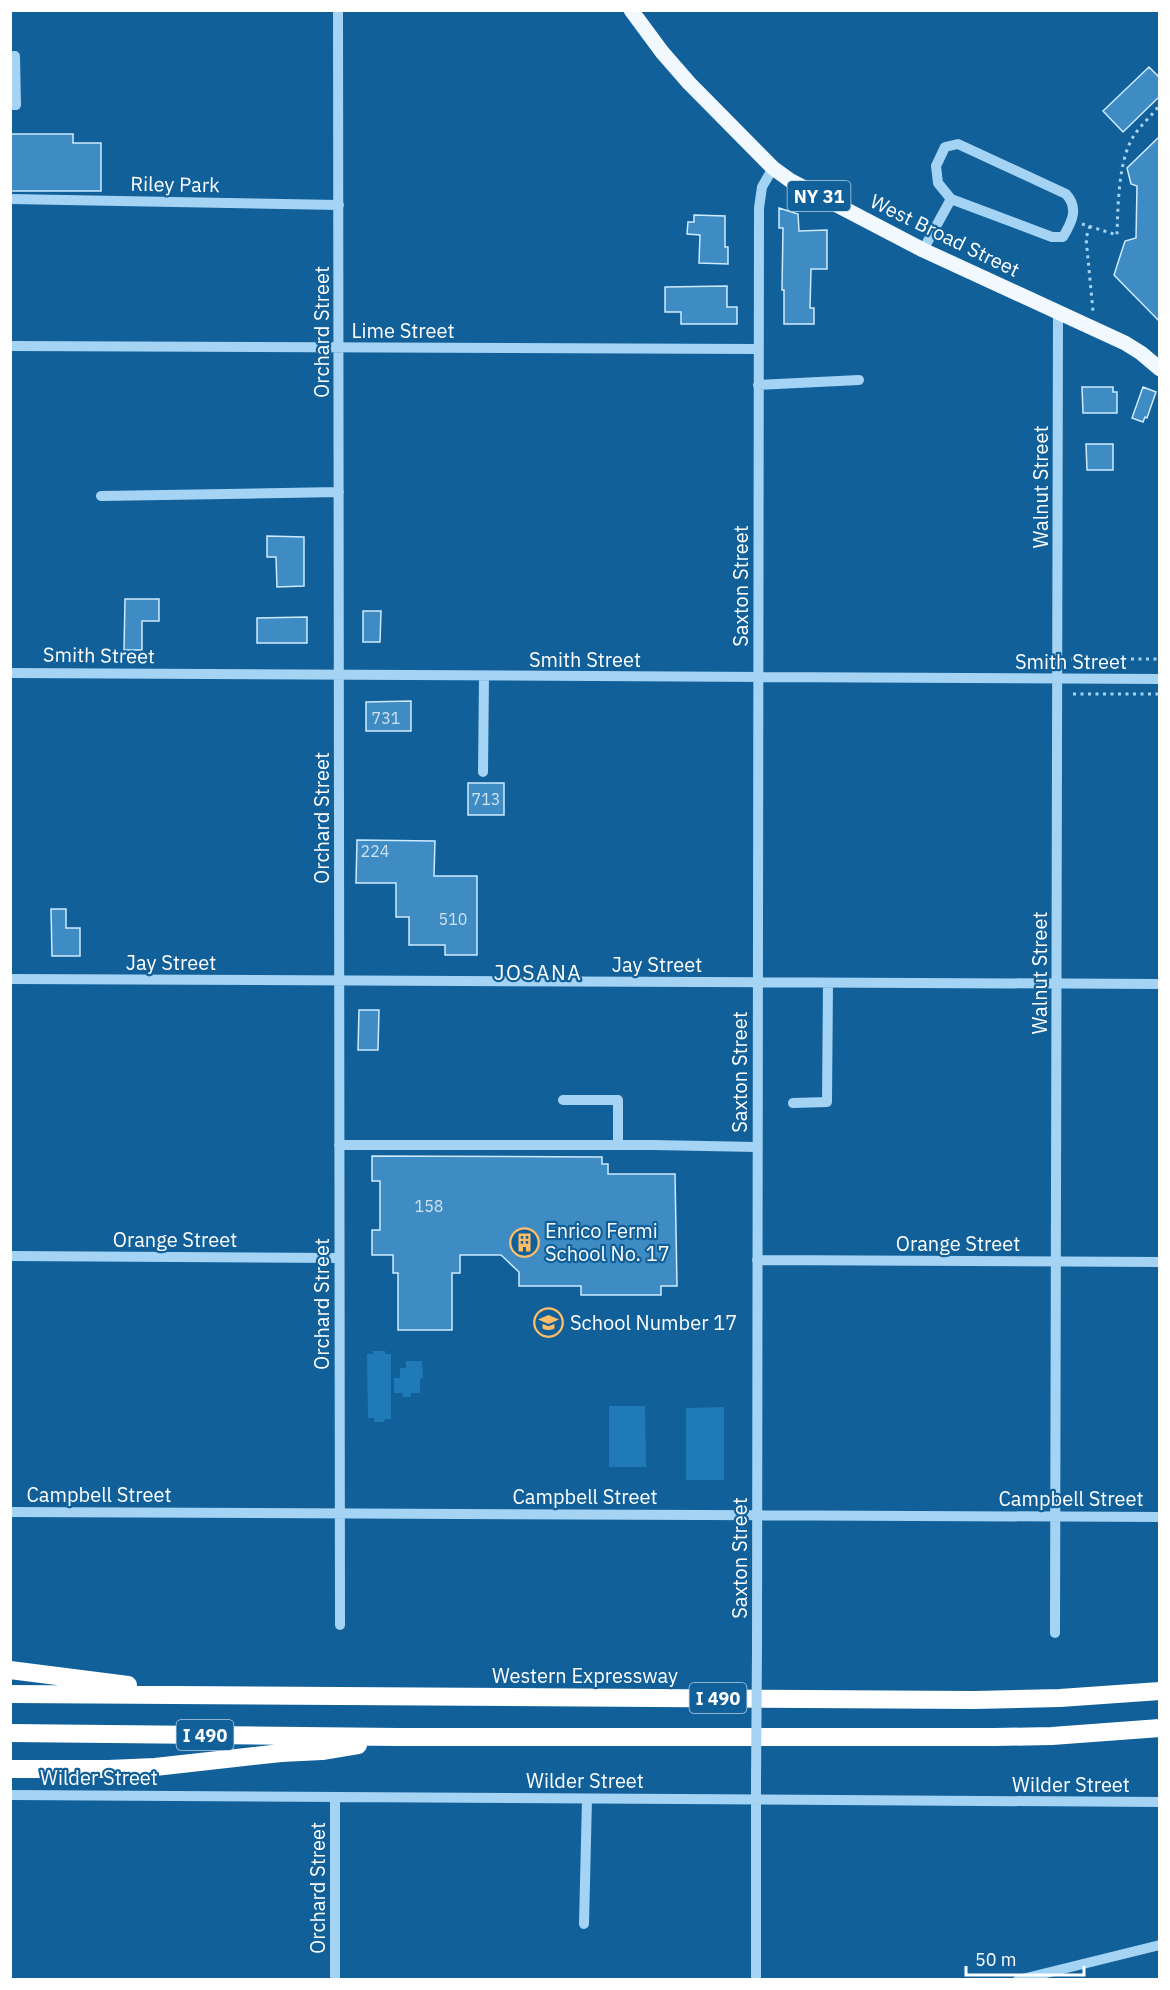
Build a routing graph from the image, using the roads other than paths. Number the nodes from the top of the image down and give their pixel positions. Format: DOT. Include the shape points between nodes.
graph roads {
  1 [pos="338,10"];
  2 [pos="631,10"];
  3 [pos="10,56"];
  4 [pos="10,105"];
  5 [pos="773,168"];
  6 [pos="10,199"];
  7 [pos="951,199"];
  8 [pos="339,205"];
  9 [pos="923,250"];
  10 [pos="1058,312"];
  11 [pos="10,346"];
  12 [pos="339,347"];
  13 [pos="758,349"];
  14 [pos="1160,369"];
  15 [pos="859,380"];
  16 [pos="758,385"];
  17 [pos="339,492"];
  18 [pos="101,496"];
  19 [pos="10,672"];
  20 [pos="339,676"];
  21 [pos="484,676"];
  22 [pos="758,678"];
  23 [pos="1058,679"];
  24 [pos="1160,679"];
  25 [pos="483,772"];
  26 [pos="10,979"];
  27 [pos="339,981"];
  28 [pos="758,982"];
  29 [pos="828,983"];
  30 [pos="1057,984"];
  31 [pos="1160,984"];
  32 [pos="563,1100"];
  33 [pos="793,1103"];
  34 [pos="339,1145"];
  35 [pos="618,1145"];
  36 [pos="757,1147"];
  37 [pos="10,1256"];
  38 [pos="339,1258"];
  39 [pos="757,1260"];
  40 [pos="1056,1262"];
  41 [pos="1160,1262"];
  42 [pos="10,1512"];
  43 [pos="340,1513"];
  44 [pos="757,1515"];
  45 [pos="1056,1516"];
  46 [pos="1160,1517"];
  47 [pos="340,1625"];
  48 [pos="1055,1633"];
  49 [pos="10,1670"];
  50 [pos="1160,1691"];
  51 [pos="10,1694"];
  52 [pos="276,1696"];
  53 [pos="1160,1728"];
  54 [pos="10,1733"];
  55 [pos="1160,1733"];
  56 [pos="1052,1736"];
  57 [pos="399,1737"];
  58 [pos="10,1769"];
  59 [pos="10,1795"];
  60 [pos="335,1797"];
  61 [pos="587,1798"];
  62 [pos="756,1800"];
  63 [pos="1160,1802"];
  64 [pos="584,1924"];
  65 [pos="1160,1945"];
  66 [pos="335,1980"];
  67 [pos="756,1980"];
  68 [pos="1018,1980"];
  1 -- 8 [label="street, Orchard Street"];
  2 -- 5 [label="main road, West Broad Street / NY 31" via="662,52"];
  3 -- 4 [label="street" via="15,56 16,105"];
  5 -- 9 [label="main road, West Broad Street / NY 31"];
  5 -- 13 [label="street, Saxton Street" via="762,187 759,208"];
  6 -- 8 [label="street, Riley Park"];
  7 -- 7 [label="street" via="938,183 936,166 945,147 958,144 1066,194 1074,211 1064,237 1052,237"];
  7 -- 9 [label="street"];
  8 -- 12 [label="street, Orchard Street"];
  9 -- 10 [label="main road, West Broad Street / NY 31"];
  10 -- 14 [label="main road, West Broad Street / NY 31" via="1125,343"];
  10 -- 23 [label="street, Walnut Street"];
  11 -- 12 [label="street, Lime Street"];
  12 -- 13 [label="street, Lime Street"];
  12 -- 17 [label="street, Orchard Street"];
  13 -- 16 [label="street, Saxton Street"];
  15 -- 16 [label="street"];
  16 -- 22 [label="street, Saxton Street"];
  17 -- 18 [label="street"];
  17 -- 20 [label="street, Orchard Street"];
  19 -- 20 [label="street, Smith Street"];
  20 -- 21 [label="street, Smith Street"];
  20 -- 27 [label="street, Orchard Street"];
  21 -- 22 [label="street, Smith Street"];
  21 -- 25 [label="street"];
  22 -- 23 [label="street, Smith Street"];
  22 -- 28 [label="street, Saxton Street"];
  23 -- 24 [label="street, Smith Street"];
  23 -- 30 [label="street, Walnut Street"];
  26 -- 27 [label="street, Jay Street"];
  27 -- 28 [label="street, Jay Street"];
  27 -- 34 [label="street, Orchard Street"];
  28 -- 29 [label="street, Jay Street"];
  28 -- 36 [label="street, Saxton Street"];
  29 -- 30 [label="street, Jay Street"];
  29 -- 33 [label="street" via="827,1102"];
  30 -- 31 [label="street, Jay Street"];
  30 -- 40 [label="street, Walnut Street"];
  32 -- 35 [label="street" via="618,1100"];
  34 -- 35 [label="street"];
  34 -- 38 [label="street, Orchard Street"];
  35 -- 36 [label="street"];
  36 -- 39 [label="street, Saxton Street"];
  37 -- 38 [label="street, Orange Street"];
  38 -- 43 [label="street, Orchard Street"];
  39 -- 40 [label="street, Orange Street"];
  39 -- 44 [label="street, Saxton Street"];
  40 -- 41 [label="street, Orange Street"];
  40 -- 45 [label="street, Walnut Street"];
  42 -- 43 [label="street, Campbell Street"];
  43 -- 44 [label="street, Campbell Street"];
  43 -- 47 [label="street, Orchard Street"];
  44 -- 45 [label="street, Campbell Street"];
  44 -- 62 [label="street, Saxton Street, bridge"];
  45 -- 46 [label="street, Campbell Street"];
  45 -- 48 [label="street, Walnut Street"];
  49 -- 52 [label="highway" via="163,1688"];
  50 -- 52 [label="highway, Western Expressway / I 490" via="984,1700"];
  51 -- 52 [label="highway, Western Expressway / I 490"];
  53 -- 56 [label="highway, I 490"];
  54 -- 57 [label="highway, I 490"];
  55 -- 56 [label="highway"];
  56 -- 57 [label="highway, I 490"];
  57 -- 58 [label="highway" via="322,1751 155,1767"];
  59 -- 60 [label="street, Wilder Street"];
  60 -- 61 [label="street, Wilder Street"];
  60 -- 66 [label="street, Orchard Street"];
  61 -- 62 [label="street, Wilder Street"];
  61 -- 64 [label="street"];
  62 -- 63 [label="street, Wilder Street"];
  62 -- 67 [label="street, Saxton Street"];
  65 -- 68 [label="street"];
}
